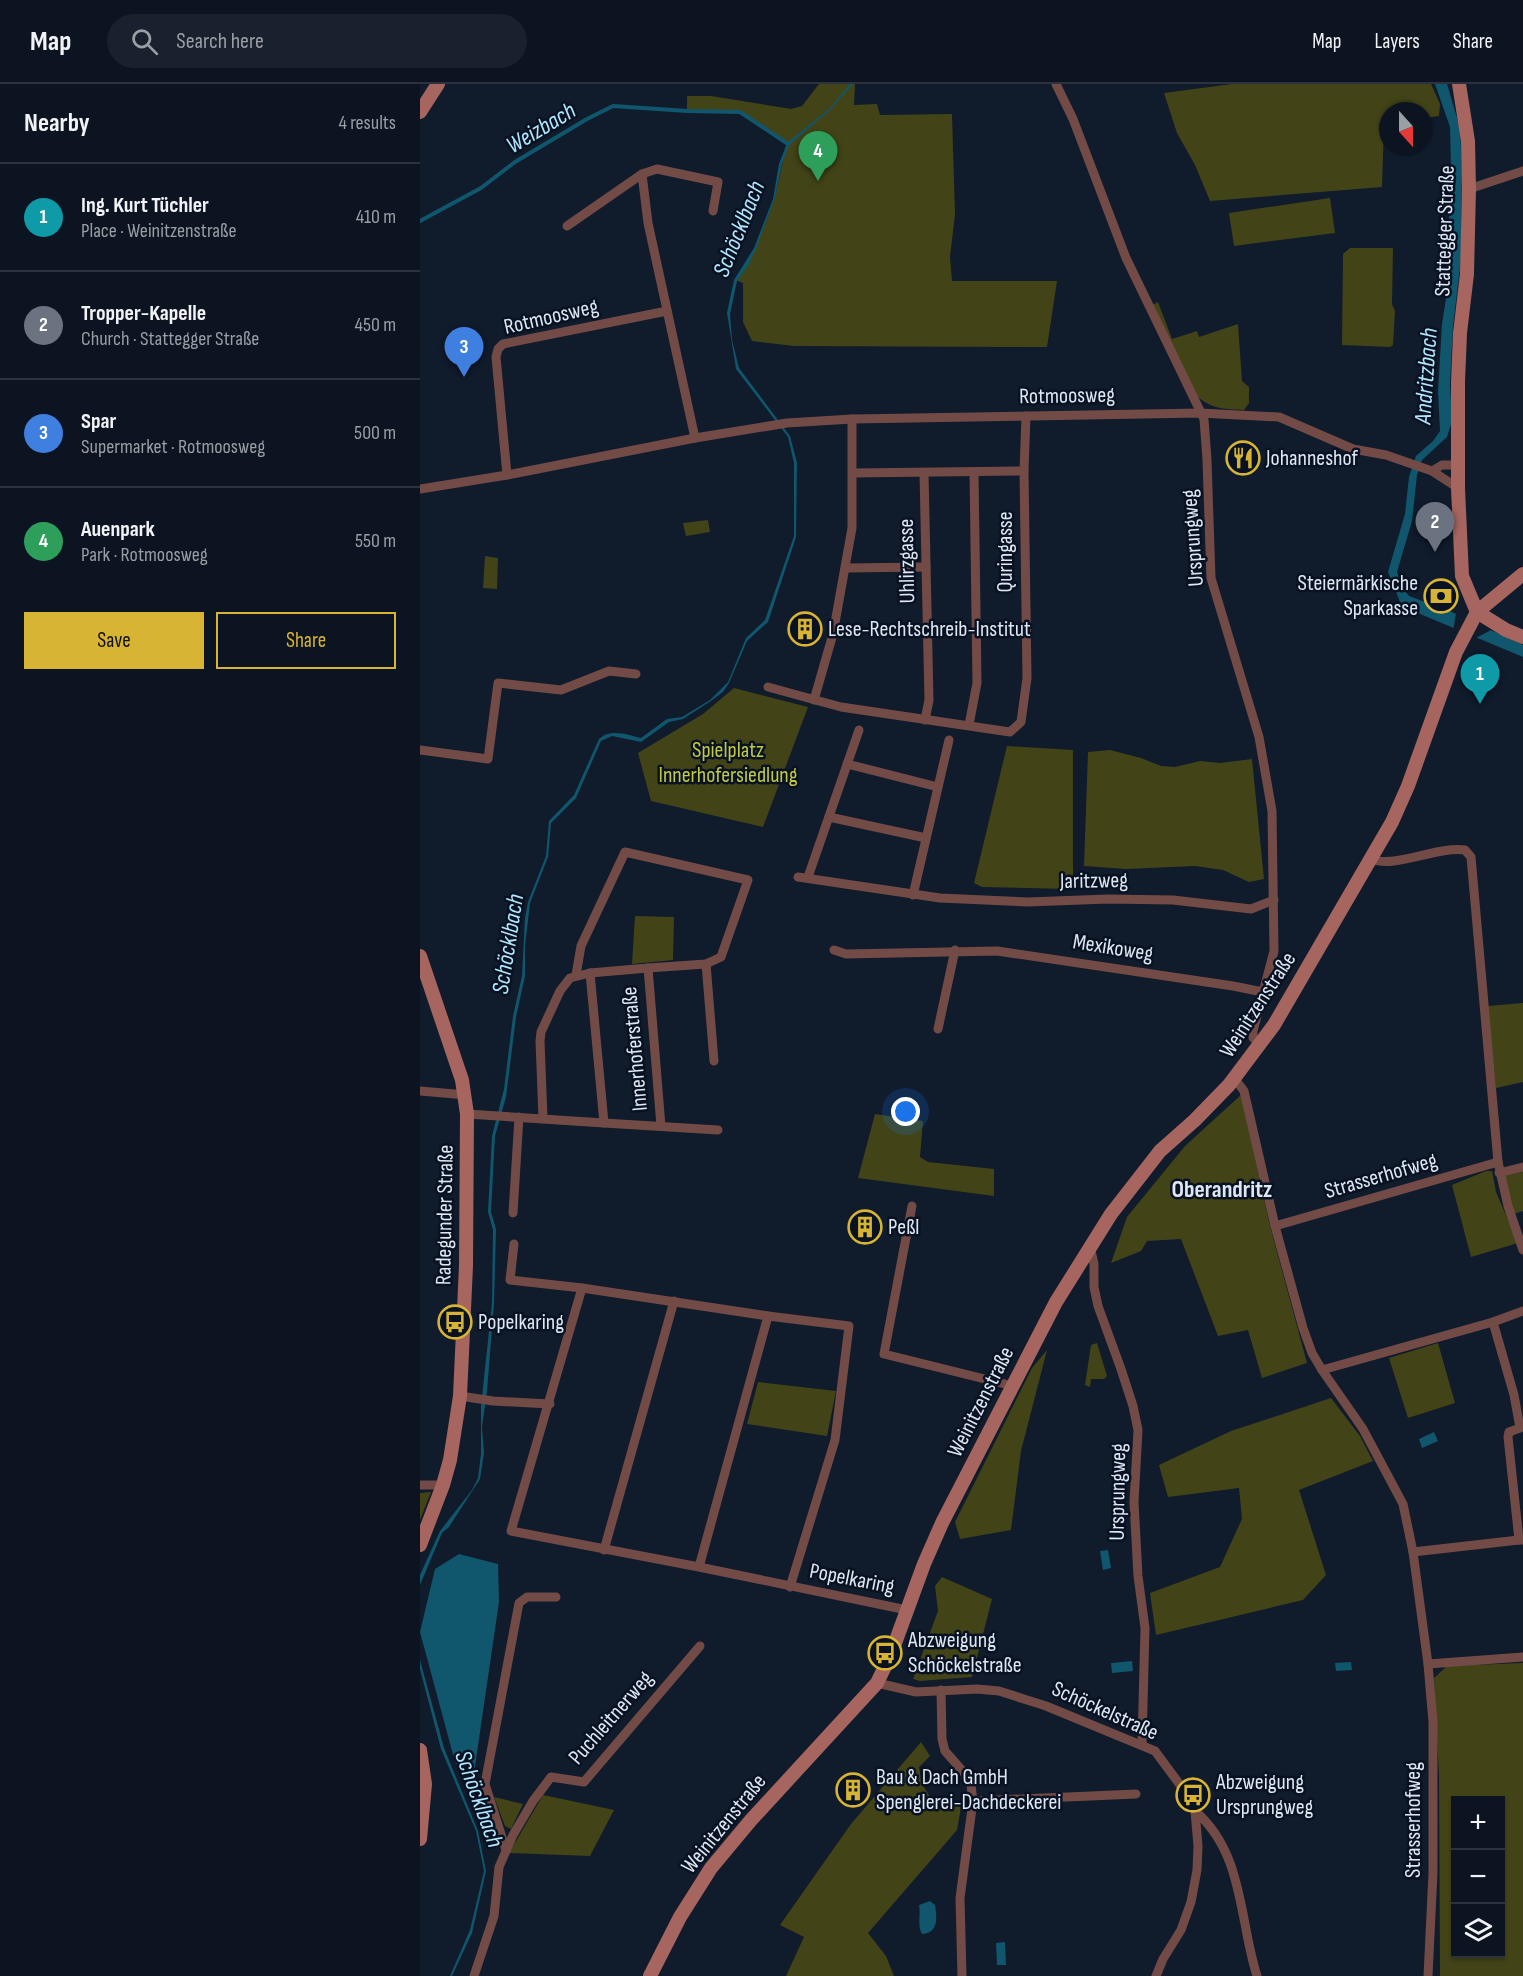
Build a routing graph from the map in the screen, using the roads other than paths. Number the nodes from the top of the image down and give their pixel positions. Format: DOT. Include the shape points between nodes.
graph roads {
  1 [pos="438,84"];
  2 [pos="1056,84"];
  3 [pos="1459,84"];
  4 [pos="420,112"];
  5 [pos="1523,171"];
  6 [pos="642,174"];
  7 [pos="1469,189"];
  8 [pos="713,211"];
  9 [pos="567,226"];
  10 [pos="667,311"];
  11 [pos="1200,413"];
  12 [pos="1026,416"];
  13 [pos="852,420"];
  14 [pos="695,438"];
  15 [pos="1459,465"];
  16 [pos="1024,471"];
  17 [pos="1432,471"];
  18 [pos="974,472"];
  19 [pos="853,473"];
  20 [pos="924,473"];
  21 [pos="507,475"];
  22 [pos="1458,488"];
  23 [pos="420,489"];
  24 [pos="926,567"];
  25 [pos="846,568"];
  26 [pos="1523,574"];
  27 [pos="1474,615"];
  28 [pos="1523,637"];
  29 [pos="636,674"];
  30 [pos="768,687"];
  31 [pos="814,700"];
  32 [pos="925,720"];
  33 [pos="969,725"];
  34 [pos="859,730"];
  35 [pos="949,740"];
  36 [pos="420,750"];
  37 [pos="847,764"];
  38 [pos="938,787"];
  39 [pos="828,817"];
  40 [pos="926,838"];
  41 [pos="1372,859"];
  42 [pos="913,895"];
  43 [pos="1274,897"];
  44 [pos="834,950"];
  45 [pos="955,950"];
  46 [pos="420,956"];
  47 [pos="706,964"];
  48 [pos="648,968"];
  49 [pos="590,974"];
  50 [pos="576,975"];
  51 [pos="1263,992"];
  52 [pos="938,1029"];
  53 [pos="1261,1043"];
  54 [pos="714,1061"];
  55 [pos="1234,1078"];
  56 [pos="420,1091"];
  57 [pos="466,1095"];
  58 [pos="467,1114"];
  59 [pos="519,1117"];
  60 [pos="543,1118"];
  61 [pos="604,1123"];
  62 [pos="661,1126"];
  63 [pos="718,1130"];
  64 [pos="1498,1167"];
  65 [pos="1523,1167"];
  66 [pos="912,1206"];
  67 [pos="513,1213"];
  68 [pos="1275,1226"];
  69 [pos="514,1244"];
  70 [pos="1090,1246"];
  71 [pos="1523,1250"];
  72 [pos="582,1288"];
  73 [pos="674,1301"];
  74 [pos="1523,1311"];
  75 [pos="768,1316"];
  76 [pos="1493,1322"];
  77 [pos="1322,1370"];
  78 [pos="1013,1386"];
  79 [pos="465,1397"];
  80 [pos="550,1404"];
  81 [pos="1522,1428"];
  82 [pos="420,1485"];
  83 [pos="443,1485"];
  84 [pos="1521,1540"];
  85 [pos="420,1545"];
  86 [pos="604,1550"];
  87 [pos="1413,1552"];
  88 [pos="699,1567"];
  89 [pos="790,1587"];
  90 [pos="556,1597"];
  91 [pos="907,1610"];
  92 [pos="700,1646"];
  93 [pos="1523,1657"];
  94 [pos="1428,1664"];
  95 [pos="877,1683"];
  96 [pos="941,1690"];
  97 [pos="1142,1744"];
  98 [pos="420,1750"];
  99 [pos="1136,1794"];
  100 [pos="973,1801"];
  101 [pos="1195,1811"];
  102 [pos="420,1839"];
  103 [pos="506,1850"];
  104 [pos="474,1976"];
  105 [pos="650,1976"];
  106 [pos="962,1976"];
  107 [pos="1156,1976"];
  108 [pos="1257,1976"];
  109 [pos="1428,1976"];
  1 -- 4 [label="main road"];
  2 -- 11 [label="street, Ursprungweg" via="1130,267"];
  3 -- 7 [label="main road, Stattegger Straße" via="1468,141"];
  5 -- 7 [label="street"];
  6 -- 8 [label="street" via="657,169 718,182"];
  6 -- 9 [label="street"];
  6 -- 10 [label="street"];
  7 -- 15 [label="main road, Stattegger Straße" via="1467,274 1460,333"];
  10 -- 14 [label="street"];
  10 -- 21 [label="street, Rotmoosweg" via="503,344 498,349"];
  11 -- 12 [label="street, Rotmoosweg"];
  11 -- 17 [label="street, Rotmoosweg" via="1279,417 1353,449 1386,455"];
  11 -- 43 [label="street, Ursprungweg" via="1208,460 1210,578 1259,737 1272,811"];
  12 -- 13 [label="street, Rotmoosweg"];
  12 -- 16 [label="street, Quringasse"];
  13 -- 14 [label="street, Rotmoosweg" via="787,423"];
  13 -- 19 [label="street"];
  14 -- 21 [label="street, Rotmoosweg"];
  15 -- 17 [label="street, Rotmoosweg" via="1442,465"];
  15 -- 22 [label="main road, Stattegger Straße"];
  16 -- 18 [label="street"];
  16 -- 33 [label="street, Quringasse" via="1027,678 1021,722 1010,732"];
  17 -- 22 [label="street, Rotmoosweg"];
  18 -- 20 [label="street"];
  18 -- 33 [label="street" via="977,683"];
  19 -- 20 [label="street"];
  19 -- 25 [label="street" via="854,514"];
  20 -- 24 [label="street, Uhlirzgasse"];
  21 -- 23 [label="street, Rotmoosweg"];
  22 -- 27 [label="main road, Stattegger Straße" via="1462,576"];
  24 -- 25 [label="street"];
  24 -- 32 [label="street, Uhlirzgasse" via="929,700"];
  25 -- 31 [label="street"];
  26 -- 27 [label="main road"];
  27 -- 28 [label="main road"];
  27 -- 41 [label="main road, Weinitzenstraße" via="1448,670 1408,786"];
  29 -- 36 [label="street" via="609,671 561,690 498,683 488,759"];
  30 -- 31 [label="street"];
  31 -- 32 [label="street"];
  32 -- 33 [label="street"];
  34 -- 37 [label="street, Jaritzweg"];
  35 -- 38 [label="street"];
  37 -- 38 [label="street"];
  37 -- 39 [label="street, Jaritzweg"];
  38 -- 40 [label="street"];
  39 -- 40 [label="street"];
  39 -- 42 [label="street, Jaritzweg" via="803,877"];
  40 -- 42 [label="street"];
  41 -- 53 [label="main road, Weinitzenstraße"];
  41 -- 64 [label="street" via="1384,862 1452,849 1468,852"];
  42 -- 43 [label="street, Jaritzweg" via="1028,902 1173,900 1251,909"];
  43 -- 51 [label="street, Ursprungweg" via="1274,951"];
  44 -- 45 [label="street, Mexikoweg" via="846,954"];
  45 -- 51 [label="street, Mexikoweg" via="1028,955"];
  45 -- 52 [label="street"];
  46 -- 57 [label="main road, Radegunder Straße"];
  47 -- 48 [label="street, Innerhoferstraße"];
  47 -- 50 [label="street" via="721,957 748,880 625,852 581,946"];
  47 -- 54 [label="street"];
  48 -- 49 [label="street, Innerhoferstraße"];
  48 -- 62 [label="street, Innerhoferstraße"];
  49 -- 50 [label="street, Innerhoferstraße"];
  49 -- 61 [label="street, Innerhoferstraße"];
  50 -- 60 [label="street" via="564,984 542,1032 539,1057"];
  51 -- 53 [label="street, Ursprungweg" via="1253,1031 1253,1038"];
  53 -- 55 [label="main road, Weinitzenstraße"];
  55 -- 68 [label="street, Strasserhofweg" via="1244,1091"];
  55 -- 70 [label="main road, Weinitzenstraße" via="1160,1151"];
  56 -- 57 [label="street"];
  57 -- 58 [label="main road, Radegunder Straße"];
  58 -- 59 [label="street, Innerhoferstraße"];
  58 -- 79 [label="main road, Radegunder Straße"];
  59 -- 60 [label="street, Innerhoferstraße"];
  59 -- 67 [label="street"];
  60 -- 61 [label="street, Innerhoferstraße"];
  61 -- 62 [label="street, Innerhoferstraße"];
  62 -- 63 [label="street, Innerhoferstraße"];
  64 -- 65 [label="street, Strasserhofweg"];
  64 -- 68 [label="street, Strasserhofweg"];
  64 -- 71 [label="street"];
  66 -- 78 [label="street" via="884,1354"];
  68 -- 77 [label="street, Strasserhofweg" via="1303,1328"];
  69 -- 72 [label="street, Popelkaring" via="510,1280"];
  70 -- 78 [label="main road, Weinitzenstraße"];
  70 -- 97 [label="street, Ursprungweg" via="1101,1315 1119,1361 1138,1430 1134,1502 1145,1628"];
  72 -- 73 [label="street, Popelkaring"];
  72 -- 80 [label="street, Popelkaring"];
  73 -- 75 [label="street, Popelkaring"];
  73 -- 86 [label="street"];
  74 -- 76 [label="street"];
  75 -- 88 [label="street"];
  75 -- 89 [label="street, Popelkaring" via="849,1326 835,1440"];
  76 -- 77 [label="street"];
  76 -- 81 [label="street"];
  77 -- 87 [label="street, Strasserhofweg" via="1363,1429 1402,1504"];
  78 -- 91 [label="main road, Weinitzenstraße" via="942,1523"];
  79 -- 80 [label="street"];
  79 -- 83 [label="main road, Radegunder Straße"];
  80 -- 86 [label="street, Popelkaring" via="511,1531"];
  81 -- 84 [label="street" via="1509,1432 1508,1437"];
  82 -- 83 [label="street"];
  83 -- 85 [label="main road, Radegunder Straße"];
  84 -- 87 [label="street"];
  86 -- 88 [label="street, Popelkaring"];
  87 -- 94 [label="street, Strasserhofweg"];
  88 -- 89 [label="street, Popelkaring"];
  89 -- 91 [label="street, Popelkaring"];
  90 -- 103 [label="street" via="527,1597 519,1603 485,1784"];
  91 -- 95 [label="main road, Weinitzenstraße"];
  92 -- 103 [label="street, Puchleitnerweg" via="584,1782 551,1776"];
  93 -- 94 [label="street"];
  94 -- 109 [label="street, Strasserhofweg" via="1434,1782"];
  95 -- 96 [label="street, Schöckelstraße" via="916,1692"];
  95 -- 105 [label="main road, Weinitzenstraße" via="711,1868"];
  96 -- 97 [label="street, Schöckelstraße" via="999,1691"];
  96 -- 100 [label="street" via="945,1751 967,1776"];
  97 -- 101 [label="street, Schöckelstraße" via="1155,1751"];
  98 -- 102 [label="main road" via="425,1784"];
  99 -- 100 [label="street"];
  100 -- 106 [label="street" via="960,1898"];
  101 -- 107 [label="street, Schöckelstraße" via="1197,1870 1191,1902"];
  101 -- 108 [label="street" via="1223,1844 1238,1887"];
  103 -- 104 [label="street, Puchleitnerweg" via="499,1867 494,1916"];
}
